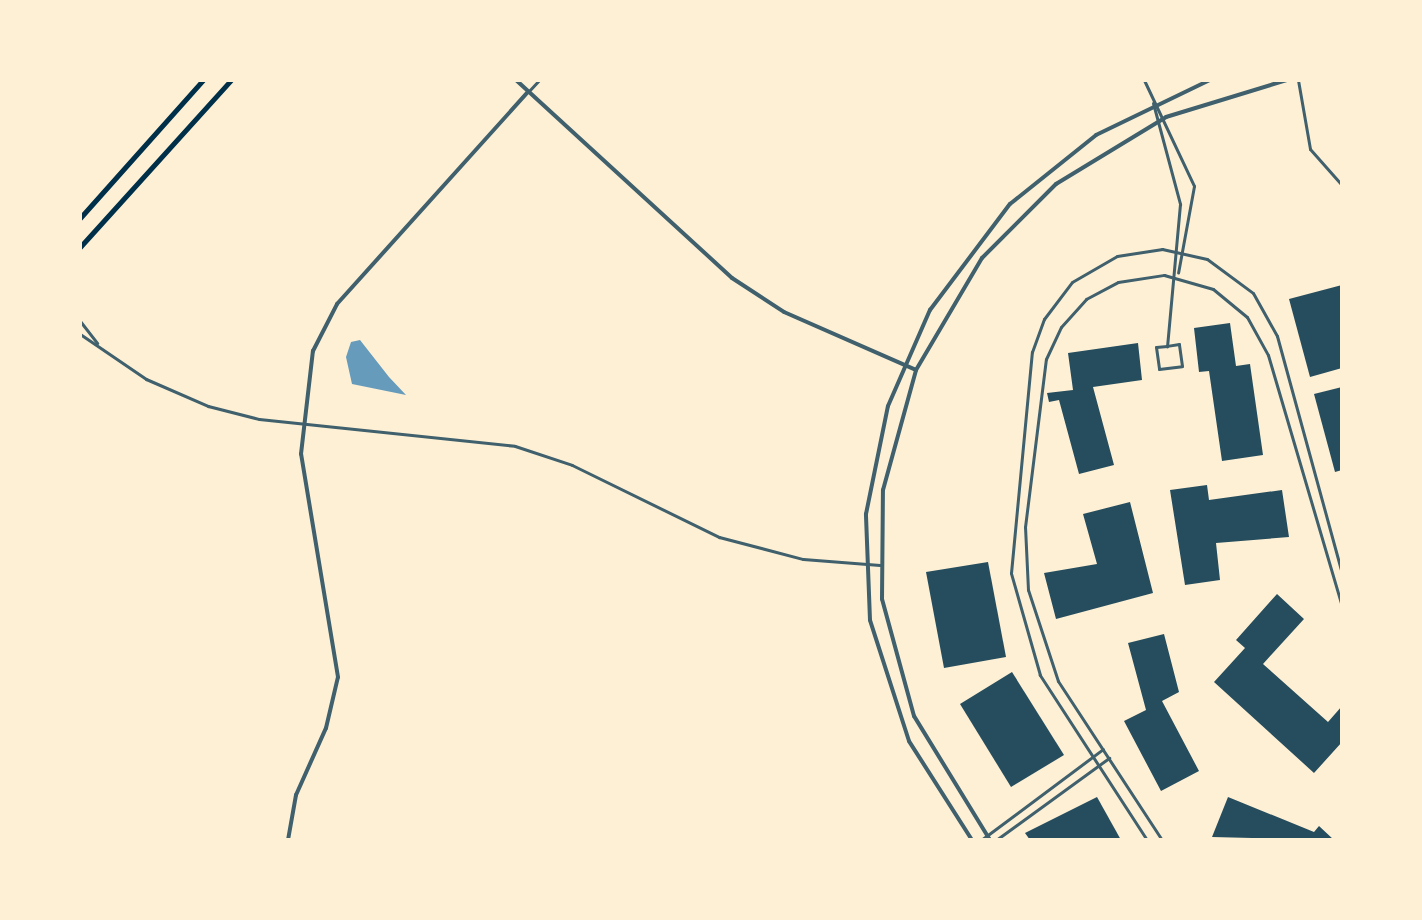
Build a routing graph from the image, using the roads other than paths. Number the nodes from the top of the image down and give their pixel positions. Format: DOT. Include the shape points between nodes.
graph roads {
  1 [pos="203,80"];
  2 [pos="231,80"];
  3 [pos="516,80"];
  4 [pos="539,80"];
  5 [pos="1144,80"];
  6 [pos="1210,80"];
  7 [pos="1287,80"];
  8 [pos="1298,80"];
  9 [pos="528,92"];
  10 [pos="1153,103"];
  11 [pos="1166,117"];
  12 [pos="1154,123"];
  13 [pos="1342,185"];
  14 [pos="80,218"];
  15 [pos="80,247"];
  16 [pos="1175,251"];
  17 [pos="1187,253"];
  18 [pos="1177,277"];
  19 [pos="80,321"];
  20 [pos="80,334"];
  21 [pos="100,346"];
  22 [pos="1167,346"];
  23 [pos="903,364"];
  24 [pos="916,370"];
  25 [pos="304,423"];
  26 [pos="880,565"];
  27 [pos="865,566"];
  28 [pos="1342,574"];
  29 [pos="1342,607"];
  30 [pos="1103,749"];
  31 [pos="1092,757"];
  32 [pos="1110,758"];
  33 [pos="1099,766"];
  34 [pos="985,833"];
  35 [pos="288,840"];
  36 [pos="972,840"];
  37 [pos="981,840"];
  38 [pos="993,840"];
  39 [pos="1147,840"];
  40 [pos="1162,840"];
  1 -- 14 [label="main road"];
  2 -- 15 [label="main road"];
  3 -- 9 [label="street"];
  4 -- 9 [label="street"];
  5 -- 10 [label="street"];
  6 -- 10 [label="street"];
  7 -- 11 [label="street"];
  8 -- 13 [label="street" via="1310,149"];
  9 -- 23 [label="street" via="732,278 784,312"];
  9 -- 25 [label="street" via="329,315 313,351"];
  10 -- 11 [label="street"];
  10 -- 12 [label="street"];
  10 -- 23 [label="street" via="1070,153 1002,212 949,278"];
  11 -- 12 [label="street"];
  11 -- 17 [label="street" via="1194,186"];
  12 -- 16 [label="street" via="1178,183"];
  12 -- 24 [label="street" via="1074,171 1007,228 960,289"];
  16 -- 17 [label="street"];
  16 -- 18 [label="street"];
  16 -- 31 [label="street" via="1128,253 1080,275 1049,309 1032,352 1011,526 1013,581 1036,667"];
  17 -- 18 [label="street"];
  17 -- 28 [label="street" via="1235,276 1273,324"];
  18 -- 22 [label="street"];
  18 -- 29 [label="street" via="1221,294 1259,334"];
  18 -- 30 [label="street" via="1129,278 1086,299 1061,327 1044,371 1025,527 1028,590 1048,661"];
  19 -- 21 [label="street"];
  20 -- 21 [label="street"];
  21 -- 25 [label="street" via="192,401"];
  22 -- 22 [label="street" via="1179,344 1182,366 1159,369 1156,347"];
  23 -- 24 [label="street"];
  23 -- 27 [label="street" via="872,468"];
  24 -- 26 [label="street" via="887,469"];
  25 -- 27 [label="street" via="515,446 572,465 719,537"];
  25 -- 35 [label="street" via="304,487 338,677 326,728 296,795"];
  26 -- 27 [label="street"];
  26 -- 34 [label="street" via="888,634 909,703 938,765"];
  27 -- 36 [label="street" via="875,641 899,719"];
  30 -- 31 [label="street"];
  30 -- 32 [label="street"];
  31 -- 33 [label="street"];
  31 -- 34 [label="street"];
  32 -- 33 [label="street"];
  32 -- 40 [label="street"];
  33 -- 38 [label="street"];
  33 -- 39 [label="street"];
  34 -- 37 [label="street"];
  34 -- 38 [label="street"];
}
